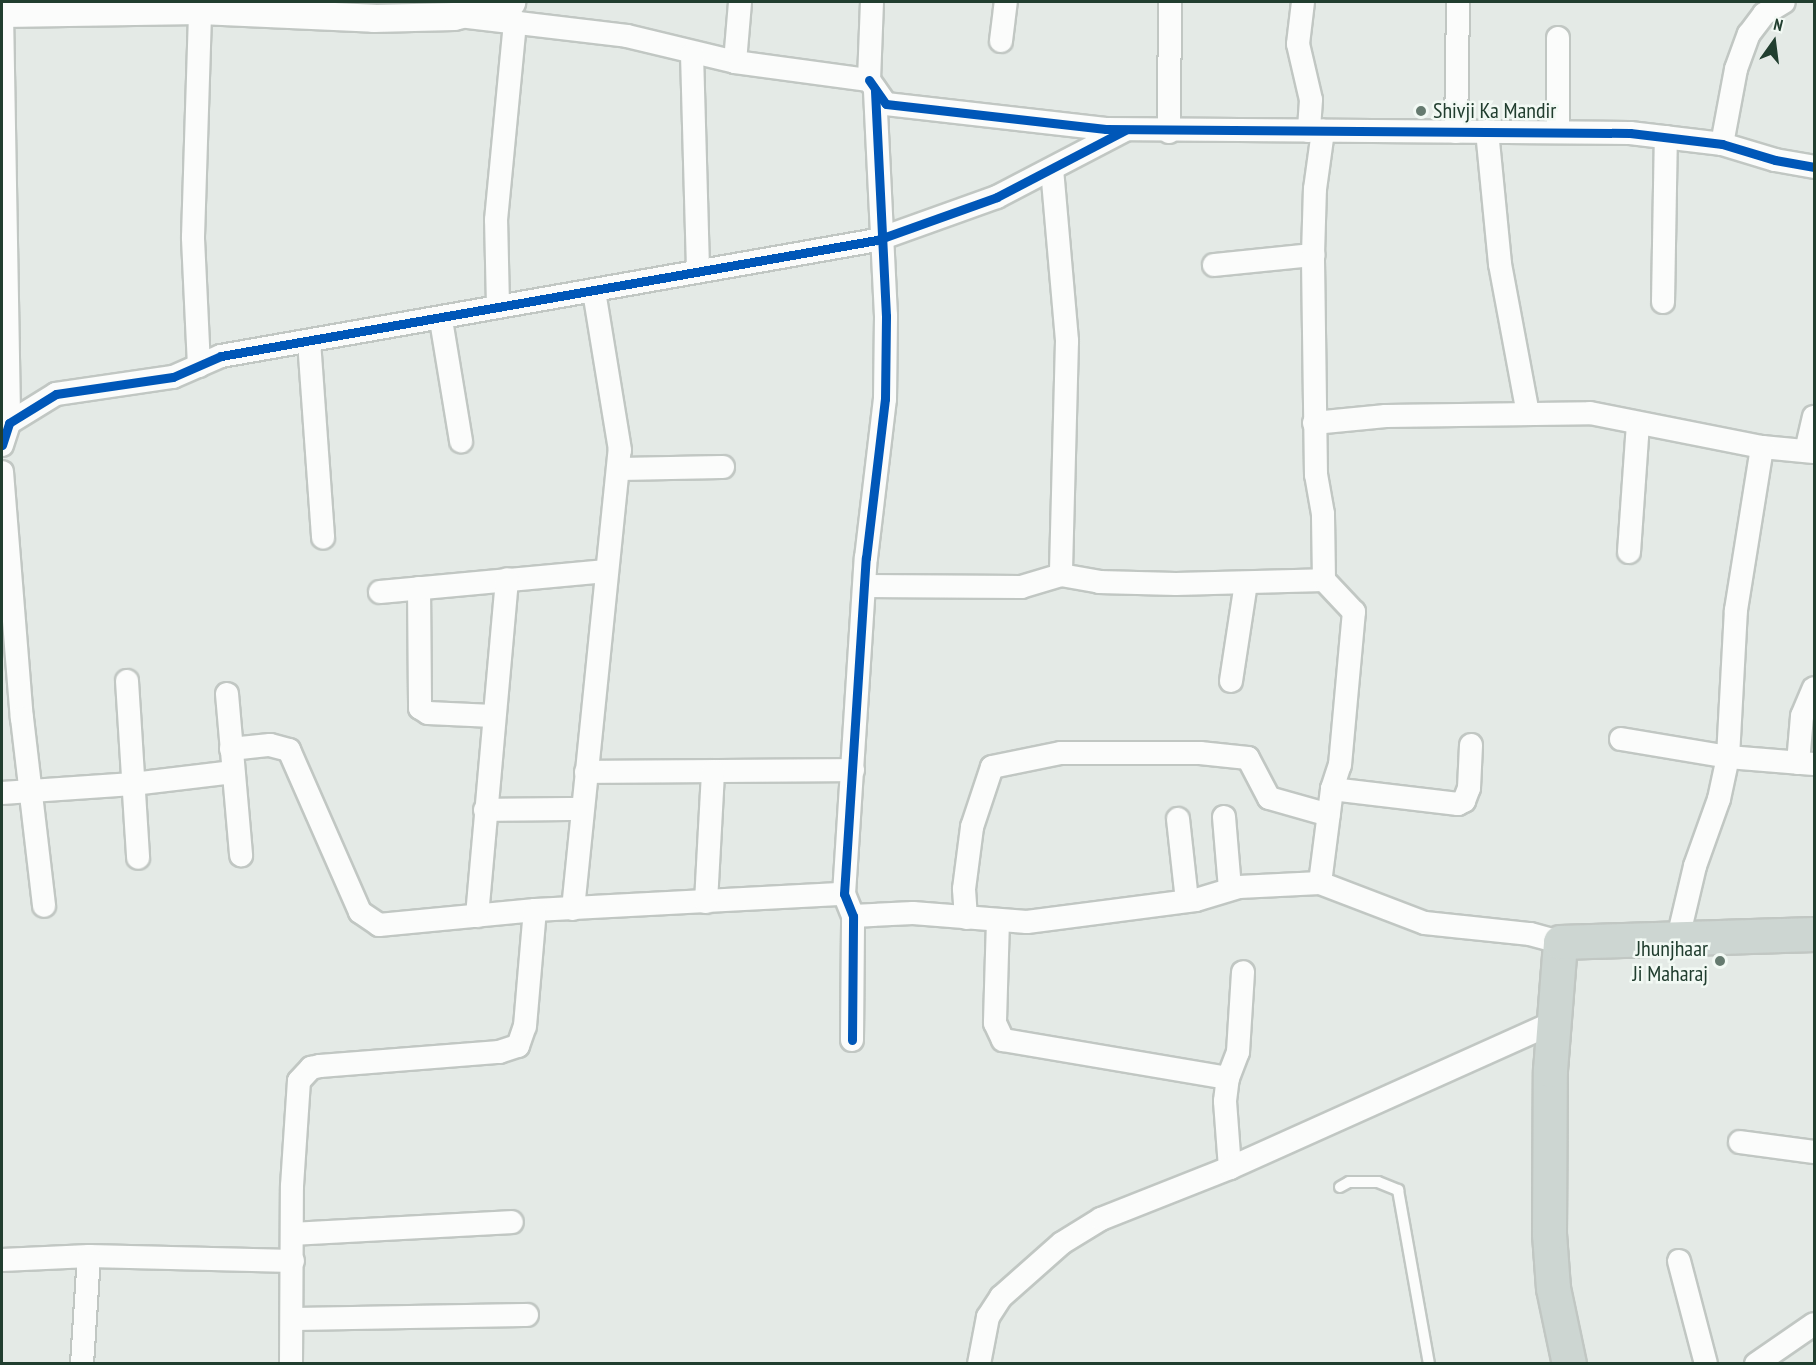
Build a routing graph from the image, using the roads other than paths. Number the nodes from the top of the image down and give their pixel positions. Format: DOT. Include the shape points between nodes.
graph roads {
  1 [pos="740,2"];
  2 [pos="872,2"];
  3 [pos="1006,2"];
  4 [pos="1170,2"];
  5 [pos="1303,2"];
  6 [pos="1458,2"];
  7 [pos="1784,2"];
  8 [pos="509,7"];
  9 [pos="200,10"];
  10 [pos="2,13"];
  11 [pos="1558,38"];
  12 [pos="1001,41"];
  13 [pos="692,54"];
  14 [pos="735,62"];
  15 [pos="872,84"];
  16 [pos="1125,130"];
  17 [pos="1316,131"];
  18 [pos="1487,131"];
  19 [pos="1168,132"];
  20 [pos="1456,132"];
  21 [pos="1558,132"];
  22 [pos="1666,137"];
  23 [pos="1722,144"];
  24 [pos="1815,167"];
  25 [pos="1052,169"];
  26 [pos="4,203"];
  27 [pos="882,238"];
  28 [pos="1313,255"];
  29 [pos="5,262"];
  30 [pos="1214,264"];
  31 [pos="698,271"];
  32 [pos="594,291"];
  33 [pos="1663,302"];
  34 [pos="498,306"];
  35 [pos="441,320"];
  36 [pos="309,340"];
  37 [pos="4,358"];
  38 [pos="199,366"];
  39 [pos="1528,413"];
  40 [pos="1815,417"];
  41 [pos="9,423"];
  42 [pos="1314,423"];
  43 [pos="1638,424"];
  44 [pos="460,441"];
  45 [pos="2,445"];
  46 [pos="1762,447"];
  47 [pos="1810,451"];
  48 [pos="723,466"];
  49 [pos="619,469"];
  50 [pos="2,472"];
  51 [pos="323,538"];
  52 [pos="1629,552"];
  53 [pos="6,553"];
  54 [pos="606,571"];
  55 [pos="1061,575"];
  56 [pos="507,579"];
  57 [pos="1324,580"];
  58 [pos="1246,583"];
  59 [pos="865,586"];
  60 [pos="419,588"];
  61 [pos="380,592"];
  62 [pos="10,677"];
  63 [pos="127,681"];
  64 [pos="1231,681"];
  65 [pos="1815,688"];
  66 [pos="226,694"];
  67 [pos="493,716"];
  68 [pos="1621,738"];
  69 [pos="1471,745"];
  70 [pos="231,749"];
  71 [pos="1728,758"];
  72 [pos="1806,763"];
  73 [pos="853,770"];
  74 [pos="713,771"];
  75 [pos="233,772"];
  76 [pos="586,772"];
  77 [pos="133,784"];
  78 [pos="1332,789"];
  79 [pos="2,792"];
  80 [pos="29,794"];
  81 [pos="582,809"];
  82 [pos="485,810"];
  83 [pos="1329,815"];
  84 [pos="1224,817"];
  85 [pos="1178,819"];
  86 [pos="241,855"];
  87 [pos="138,858"];
  88 [pos="1320,883"];
  89 [pos="1230,890"];
  90 [pos="844,894"];
  91 [pos="1187,901"];
  92 [pos="706,902"];
  93 [pos="44,906"];
  94 [pos="573,909"];
  95 [pos="535,910"];
  96 [pos="477,916"];
  97 [pos="853,916"];
  98 [pos="966,918"];
  99 [pos="998,920"];
  100 [pos="1815,934"];
  101 [pos="1678,938"];
  102 [pos="1560,942"];
  103 [pos="1243,972"];
  104 [pos="1553,1023"];
  105 [pos="852,1040"];
  106 [pos="1228,1078"];
  107 [pos="1740,1142"];
  108 [pos="1815,1152"];
  109 [pos="1230,1168"];
  110 [pos="1340,1187"];
  111 [pos="512,1222"];
  112 [pos="293,1234"];
  113 [pos="88,1257"];
  114 [pos="2,1260"];
  115 [pos="293,1261"];
  116 [pos="1680,1261"];
  117 [pos="527,1315"];
  118 [pos="292,1319"];
  119 [pos="1815,1324"];
  120 [pos="1769,1359"];
  121 [pos="82,1364"];
  122 [pos="291,1364"];
  123 [pos="979,1364"];
  124 [pos="1429,1364"];
  125 [pos="1569,1364"];
  126 [pos="1706,1364"];
  1 -- 14 [label="street"];
  2 -- 15 [label="street"];
  3 -- 12 [label="street"];
  4 -- 19 [label="street"];
  5 -- 17 [label="street" via="1298,44"];
  6 -- 20 [label="street"];
  7 -- 23 [label="street" via="1764,14 1749,34 1736,69"];
  8 -- 9 [label="street" via="454,16 373,18"];
  8 -- 13 [label="street"];
  8 -- 34 [label="street" via="496,220"];
  9 -- 10 [label="street"];
  9 -- 38 [label="street" via="193,237"];
  10 -- 26 [label="street"];
  11 -- 21 [label="street"];
  13 -- 14 [label="street"];
  13 -- 31 [label="street"];
  14 -- 15 [label="street"];
  15 -- 16 [label="street" via="886,104"];
  15 -- 27 [label="street"];
  16 -- 19 [label="street"];
  16 -- 25 [label="street"];
  17 -- 19 [label="street"];
  17 -- 20 [label="street"];
  17 -- 28 [label="street"];
  18 -- 20 [label="street"];
  18 -- 21 [label="street"];
  18 -- 39 [label="street" via="1500,264"];
  21 -- 22 [label="street"];
  22 -- 23 [label="street"];
  22 -- 33 [label="street"];
  23 -- 24 [label="street"];
  25 -- 27 [label="street" via="997,197"];
  25 -- 55 [label="street" via="1067,341"];
  26 -- 29 [label="street"];
  27 -- 31 [label="street"];
  27 -- 59 [label="street" via="885,399"];
  28 -- 30 [label="street"];
  28 -- 42 [label="street"];
  29 -- 37 [label="street"];
  31 -- 32 [label="street"];
  32 -- 34 [label="street"];
  32 -- 49 [label="street" via="618,428"];
  34 -- 35 [label="street"];
  35 -- 36 [label="street"];
  35 -- 44 [label="street"];
  36 -- 38 [label="street" via="221,356"];
  36 -- 51 [label="street"];
  37 -- 41 [label="street"];
  38 -- 41 [label="street" via="173,377 56,394"];
  39 -- 42 [label="street" via="1386,416"];
  39 -- 43 [label="street" via="1590,413"];
  40 -- 47 [label="street"];
  41 -- 45 [label="street"];
  42 -- 57 [label="street" via="1323,514"];
  43 -- 46 [label="street"];
  43 -- 52 [label="street"];
  46 -- 47 [label="street"];
  46 -- 71 [label="street" via="1736,610"];
  48 -- 49 [label="street"];
  49 -- 54 [label="street"];
  50 -- 53 [label="street"];
  53 -- 62 [label="street"];
  54 -- 56 [label="street"];
  54 -- 76 [label="street"];
  55 -- 58 [label="street" via="1099,582"];
  55 -- 59 [label="street" via="1022,587"];
  56 -- 60 [label="street"];
  56 -- 67 [label="street"];
  57 -- 58 [label="street"];
  57 -- 78 [label="street" via="1354,612 1342,755"];
  58 -- 64 [label="street"];
  59 -- 73 [label="street"];
  60 -- 61 [label="street"];
  60 -- 67 [label="street" via="420,708 428,713"];
  62 -- 80 [label="street"];
  63 -- 77 [label="street"];
  65 -- 72 [label="street" via="1802,716"];
  66 -- 70 [label="street"];
  67 -- 82 [label="street"];
  68 -- 71 [label="street"];
  69 -- 78 [label="street" via="1467,796 1458,804"];
  70 -- 75 [label="street"];
  70 -- 96 [label="street" via="278,745 294,757 365,919 379,925"];
  71 -- 72 [label="street"];
  71 -- 101 [label="street"];
  73 -- 74 [label="street"];
  73 -- 90 [label="street"];
  74 -- 76 [label="street"];
  74 -- 92 [label="street"];
  75 -- 77 [label="street"];
  75 -- 86 [label="street"];
  76 -- 81 [label="street"];
  77 -- 80 [label="street"];
  77 -- 87 [label="street"];
  78 -- 83 [label="street"];
  79 -- 80 [label="street"];
  80 -- 93 [label="street"];
  81 -- 82 [label="street"];
  81 -- 94 [label="street"];
  82 -- 96 [label="street"];
  83 -- 88 [label="street"];
  83 -- 98 [label="street" via="1269,798 1248,758 1200,753 1061,753 992,767 972,827 964,890"];
  84 -- 89 [label="street"];
  85 -- 91 [label="street"];
  88 -- 89 [label="street"];
  88 -- 102 [label="street" via="1425,923 1530,934"];
  89 -- 91 [label="street"];
  90 -- 92 [label="street"];
  90 -- 97 [label="street"];
  91 -- 99 [label="street" via="1027,922"];
  92 -- 94 [label="street"];
  94 -- 95 [label="street"];
  95 -- 96 [label="street"];
  95 -- 112 [label="street" via="525,1026 518,1046 499,1052 320,1066 311,1068 299,1081"];
  97 -- 98 [label="street" via="913,913"];
  97 -- 105 [label="street"];
  98 -- 99 [label="street"];
  99 -- 106 [label="street" via="996,1023 1003,1040"];
  100 -- 101 [label="main road"];
  101 -- 102 [label="main road"];
  102 -- 104 [label="main road"];
  103 -- 106 [label="street" via="1238,1052"];
  104 -- 109 [label="street"];
  104 -- 125 [label="main road" via="1549,1233 1553,1288"];
  106 -- 109 [label="street" via="1225,1110"];
  107 -- 108 [label="street"];
  109 -- 123 [label="street" via="1101,1219 1033,1265 1001,1297 988,1317"];
  110 -- 124 [label="lane" via="1349,1182 1378,1182 1398,1190"];
  111 -- 112 [label="street"];
  112 -- 115 [label="street"];
  113 -- 114 [label="street"];
  113 -- 115 [label="street"];
  113 -- 121 [label="street"];
  115 -- 118 [label="street"];
  116 -- 126 [label="street"];
  117 -- 118 [label="street"];
  118 -- 122 [label="street"];
  119 -- 120 [label="street"];
}
